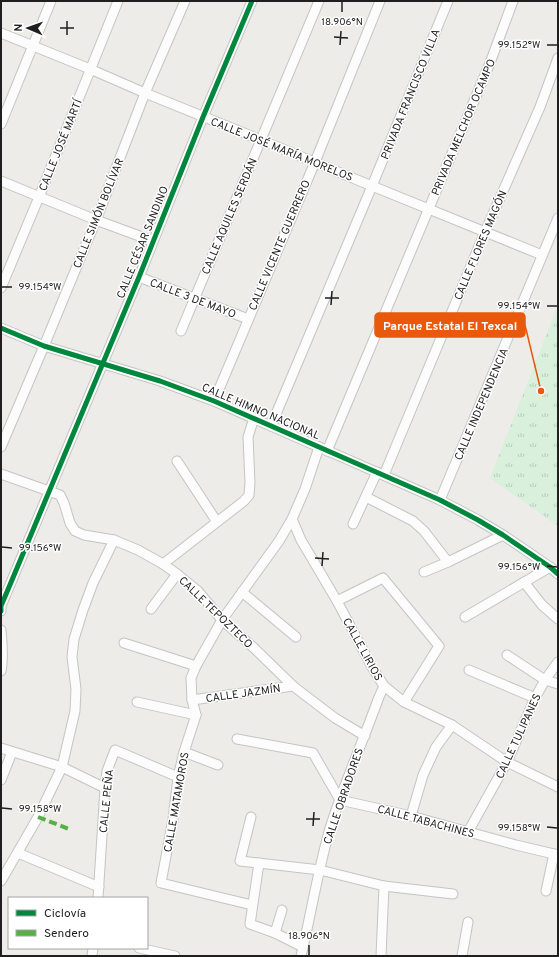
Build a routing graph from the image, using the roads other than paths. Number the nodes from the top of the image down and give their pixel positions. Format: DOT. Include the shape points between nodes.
graph roads {
  1 [pos="51,1"];
  2 [pos="118,1"];
  3 [pos="185,1"];
  4 [pos="252,1"];
  5 [pos="319,1"];
  6 [pos="380,1"];
  7 [pos="448,1"];
  8 [pos="513,1"];
  9 [pos="1,33"];
  10 [pos="32,45"];
  11 [pos="558,58"];
  12 [pos="90,68"];
  13 [pos="145,93"];
  14 [pos="204,117"];
  15 [pos="1,124"];
  16 [pos="261,140"];
  17 [pos="314,162"];
  18 [pos="1,181"];
  19 [pos="372,186"];
  20 [pos="39,197"];
  21 [pos="429,209"];
  22 [pos="558,218"];
  23 [pos="96,220"];
  24 [pos="485,232"];
  25 [pos="153,241"];
  26 [pos="542,255"];
  27 [pos="139,276"];
  28 [pos="1,288"];
  29 [pos="194,298"];
  30 [pos="248,319"];
  31 [pos="1,328"];
  32 [pos="181,331"];
  33 [pos="44,346"];
  34 [pos="102,364"];
  35 [pos="214,401"];
  36 [pos="254,418"];
  37 [pos="271,426"];
  38 [pos="1,447"];
  39 [pos="323,449"];
  40 [pos="177,461"];
  41 [pos="1,474"];
  42 [pos="381,474"];
  43 [pos="49,491"];
  44 [pos="366,497"];
  45 [pos="440,500"];
  46 [pos="292,519"];
  47 [pos="217,522"];
  48 [pos="353,524"];
  49 [pos="503,535"];
  50 [pos="114,540"];
  51 [pos="448,562"];
  52 [pos="163,564"];
  53 [pos="550,566"];
  54 [pos="424,572"];
  55 [pos="177,574"];
  56 [pos="558,574"];
  57 [pos="524,582"];
  58 [pos="242,592"];
  59 [pos="337,602"];
  60 [pos="151,609"];
  61 [pos="1,611"];
  62 [pos="464,617"];
  63 [pos="558,619"];
  64 [pos="222,620"];
  65 [pos="1,630"];
  66 [pos="296,637"];
  67 [pos="124,642"];
  68 [pos="507,655"];
  69 [pos="558,662"];
  70 [pos="196,666"];
  71 [pos="469,670"];
  72 [pos="1,671"];
  73 [pos="545,680"];
  74 [pos="558,684"];
  75 [pos="293,686"];
  76 [pos="384,686"];
  77 [pos="535,698"];
  78 [pos="192,700"];
  79 [pos="137,702"];
  80 [pos="404,702"];
  81 [pos="196,716"];
  82 [pos="452,724"];
  83 [pos="365,736"];
  84 [pos="237,739"];
  85 [pos="1,748"];
  86 [pos="12,752"];
  87 [pos="184,752"];
  88 [pos="507,762"];
  89 [pos="218,765"];
  90 [pos="62,767"];
  91 [pos="178,776"];
  92 [pos="1,780"];
  93 [pos="558,787"];
  94 [pos="105,788"];
  95 [pos="340,800"];
  96 [pos="411,816"];
  97 [pos="251,817"];
  98 [pos="468,832"];
  99 [pos="18,853"];
  100 [pos="556,855"];
  101 [pos="259,863"];
  102 [pos="320,870"];
  103 [pos="1,881"];
  104 [pos="384,886"];
  105 [pos="99,887"];
  106 [pos="546,891"];
  107 [pos="453,894"];
  108 [pos="98,897"];
  109 [pos="252,905"];
  110 [pos="282,910"];
  111 [pos="468,922"];
  112 [pos="275,933"];
  113 [pos="144,949"];
  114 [pos="302,952"];
  115 [pos="176,956"];
  116 [pos="381,956"];
  117 [pos="462,956"];
  1 -- 10 [label="street"];
  2 -- 12 [label="street, CALLE JOSÉ MARTÍ"];
  3 -- 13 [label="street, CALLE SIMÓN BOLÍVAR"];
  4 -- 14 [label="street, CALLE CÉSAR SANDINO"];
  5 -- 16 [label="street, CALLE AQUILES SERDÁN"];
  6 -- 17 [label="street, CALLE VICENTE GUERRERO"];
  7 -- 19 [label="street, PRIVADA FRANCISCO VILLA"];
  8 -- 21 [label="street, PRIVADA MELCHOR OCAMPO"];
  9 -- 10 [label="street, CALLE JOSÉ MARÍA MORELOS"];
  10 -- 12 [label="street, CALLE JOSÉ MARÍA MORELOS"];
  10 -- 15 [label="street"];
  11 -- 24 [label="street, CALLE FLORES MAGÓN" via="540,107"];
  12 -- 13 [label="street, CALLE JOSÉ MARÍA MORELOS"];
  12 -- 20 [label="street, CALLE JOSÉ MARTÍ"];
  13 -- 14 [label="street, CALLE JOSÉ MARÍA MORELOS"];
  13 -- 23 [label="street, CALLE SIMÓN BOLÍVAR"];
  14 -- 16 [label="street, CALLE JOSÉ MARÍA MORELOS"];
  14 -- 25 [label="street, CALLE CÉSAR SANDINO"];
  16 -- 17 [label="street, CALLE JOSÉ MARÍA MORELOS"];
  16 -- 29 [label="street, CALLE AQUILES SERDÁN"];
  17 -- 19 [label="street, CALLE JOSÉ MARÍA MORELOS"];
  17 -- 30 [label="street, CALLE VICENTE GUERRERO"];
  18 -- 20 [label="street"];
  19 -- 21 [label="street, CALLE JOSÉ MARÍA MORELOS"];
  19 -- 37 [label="street, PRIVADA FRANCISCO VILLA"];
  20 -- 23 [label="street"];
  20 -- 28 [label="street, CALLE JOSÉ MARTÍ"];
  21 -- 24 [label="street, CALLE JOSÉ MARÍA MORELOS"];
  21 -- 39 [label="street, PRIVADA MELCHOR OCAMPO"];
  22 -- 26 [label="street, CALLE INDEPENDENCIA"];
  23 -- 25 [label="street"];
  23 -- 33 [label="street, CALLE SIMÓN BOLÍVAR"];
  24 -- 26 [label="street, CALLE JOSÉ MARÍA MORELOS"];
  24 -- 42 [label="street, CALLE FLORES MAGÓN"];
  25 -- 27 [label="street, CALLE CÉSAR SANDINO"];
  26 -- 45 [label="street, CALLE INDEPENDENCIA"];
  27 -- 29 [label="street, CALLE 3 DE MAYO"];
  27 -- 34 [label="street, CALLE CÉSAR SANDINO"];
  29 -- 30 [label="street, CALLE 3 DE MAYO"];
  29 -- 32 [label="street, CALLE AQUILES SERDÁN"];
  30 -- 35 [label="street, CALLE VICENTE GUERRERO"];
  31 -- 33 [label="street, CALLE HIMNO NACIONAL"];
  33 -- 34 [label="street, CALLE HIMNO NACIONAL"];
  33 -- 38 [label="street, CALLE SIMÓN BOLÍVAR"];
  34 -- 35 [label="street, CALLE HIMNO NACIONAL" via="160,381"];
  34 -- 43 [label="street, CALLE CÉSAR SANDINO"];
  35 -- 36 [label="street, CALLE HIMNO NACIONAL"];
  36 -- 37 [label="street, CALLE HIMNO NACIONAL"];
  36 -- 47 [label="street" via="248,437 249,495 244,502"];
  37 -- 39 [label="street, CALLE HIMNO NACIONAL"];
  39 -- 42 [label="street, CALLE HIMNO NACIONAL"];
  39 -- 46 [label="street"];
  40 -- 47 [label="street"];
  41 -- 43 [label="street"];
  42 -- 44 [label="street, CALLE FLORES MAGÓN"];
  42 -- 45 [label="street, CALLE HIMNO NACIONAL"];
  43 -- 50 [label="street, CALLE TEPOZTECO" via="60,495 75,531"];
  43 -- 61 [label="street, CALLE CÉSAR SANDINO"];
  44 -- 48 [label="street, CALLE FLORES MAGÓN"];
  44 -- 51 [label="street" via="412,521 424,531"];
  45 -- 49 [label="street, CALLE HIMNO NACIONAL"];
  46 -- 58 [label="street"];
  46 -- 59 [label="street, CALLE LIRIOS" via="301,540"];
  47 -- 52 [label="street"];
  49 -- 51 [label="street"];
  49 -- 53 [label="street"];
  50 -- 52 [label="street, CALLE TEPOZTECO"];
  50 -- 90 [label="street" via="93,583 74,639 72,657 76,689 75,711"];
  51 -- 54 [label="street"];
  52 -- 55 [label="street, CALLE TEPOZTECO"];
  53 -- 56 [label="street"];
  53 -- 57 [label="street"];
  55 -- 60 [label="street"];
  55 -- 64 [label="street, CALLE TEPOZTECO" via="198,591"];
  57 -- 62 [label="street"];
  57 -- 63 [label="street" via="542,605"];
  58 -- 64 [label="street"];
  58 -- 66 [label="street"];
  59 -- 76 [label="street, CALLE LIRIOS"];
  59 -- 80 [label="street" via="383,578 439,646"];
  64 -- 70 [label="street"];
  64 -- 75 [label="street, CALLE TEPOZTECO"];
  65 -- 72 [label="street"];
  67 -- 70 [label="street"];
  68 -- 73 [label="street"];
  69 -- 73 [label="street, CALLE TULIPANES"];
  70 -- 78 [label="street" via="191,678"];
  71 -- 77 [label="street"];
  73 -- 74 [label="street"];
  73 -- 77 [label="street, CALLE TULIPANES"];
  75 -- 78 [label="street, CALLE JAZMÍN"];
  75 -- 83 [label="street, CALLE TEPOZTECO" via="335,718"];
  76 -- 80 [label="street, CALLE LIRIOS"];
  76 -- 83 [label="street, CALLE OBRADORES"];
  77 -- 88 [label="street, CALLE TULIPANES"];
  78 -- 81 [label="street"];
  79 -- 81 [label="street"];
  80 -- 82 [label="street, CALLE LIRIOS"];
  81 -- 87 [label="street, CALLE MATAMOROS"];
  82 -- 88 [label="street, CALLE LIRIOS"];
  82 -- 96 [label="street" via="436,747 423,775"];
  83 -- 95 [label="street, CALLE OBRADORES"];
  84 -- 95 [label="street" via="313,753"];
  85 -- 86 [label="street"];
  86 -- 90 [label="street"];
  86 -- 92 [label="street"];
  87 -- 89 [label="street"];
  87 -- 91 [label="street, CALLE MATAMOROS"];
  88 -- 93 [label="street, CALLE LIRIOS"];
  88 -- 98 [label="street, CALLE TULIPANES"];
  90 -- 94 [label="street"];
  90 -- 99 [label="street"];
  91 -- 94 [label="street, CALLE PEÑA" via="115,750 107,770"];
  91 -- 109 [label="street, CALLE MATAMOROS" via="161,883"];
  94 -- 105 [label="street, CALLE PEÑA"];
  95 -- 96 [label="street, CALLE TABACHINES"];
  95 -- 102 [label="street, CALLE OBRADORES"];
  96 -- 98 [label="street, CALLE TABACHINES"];
  97 -- 101 [label="street" via="240,861"];
  98 -- 100 [label="street, CALLE TABACHINES"];
  99 -- 103 [label="street"];
  99 -- 105 [label="street"];
  100 -- 106 [label="street"];
  101 -- 102 [label="street"];
  101 -- 109 [label="street"];
  102 -- 104 [label="street"];
  102 -- 114 [label="street, CALLE OBRADORES"];
  104 -- 107 [label="street"];
  104 -- 116 [label="street"];
  105 -- 108 [label="street, CALLE PEÑA"];
  109 -- 112 [label="street" via="250,924"];
  110 -- 112 [label="street"];
  111 -- 117 [label="street"];
  112 -- 114 [label="street"];
  113 -- 115 [label="street"];
}
